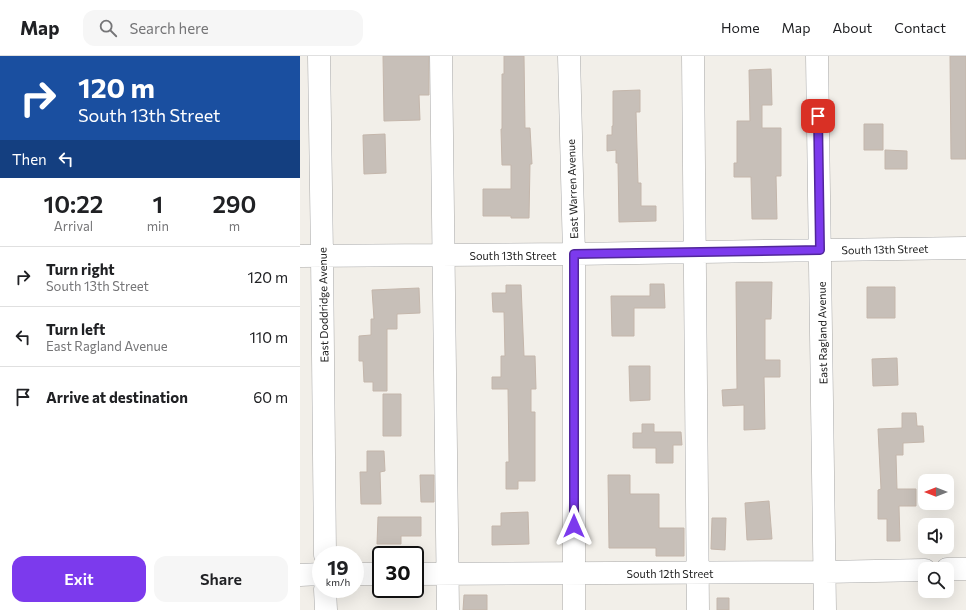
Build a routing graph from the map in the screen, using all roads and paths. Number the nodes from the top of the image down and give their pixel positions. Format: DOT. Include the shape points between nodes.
graph roads {
  1 [pos="319,56"];
  2 [pos="441,56"];
  3 [pos="568,56"];
  4 [pos="693,56"];
  5 [pos="817,56"];
  6 [pos="966,248"];
  7 [pos="820,250"];
  8 [pos="694,252"];
  9 [pos="574,254"];
  10 [pos="322,255"];
  11 [pos="444,255"];
  12 [pos="300,256"];
  13 [pos="325,546"];
  14 [pos="954,569"];
  15 [pos="966,569"];
  16 [pos="918,570"];
  17 [pos="825,572"];
  18 [pos="573,573"];
  19 [pos="697,573"];
  20 [pos="312,574"];
  21 [pos="424,574"];
  22 [pos="448,574"];
  23 [pos="300,575"];
  24 [pos="325,598"];
  25 [pos="326,610"];
  26 [pos="448,610"];
  27 [pos="574,610"];
  28 [pos="698,610"];
  29 [pos="825,610"];
  1 -- 10 [label="street, East Doddridge Avenue"];
  2 -- 11 [label="street"];
  3 -- 9 [label="street, East Warren Avenue"];
  4 -- 8 [label="street"];
  5 -- 7 [label="street, East Ragland Avenue"];
  6 -- 7 [label="street, South 13th Street"];
  7 -- 8 [label="street, South 13th Street"];
  7 -- 17 [label="street, East Ragland Avenue"];
  8 -- 9 [label="street, South 13th Street"];
  8 -- 19 [label="street"];
  9 -- 11 [label="street, South 13th Street"];
  9 -- 18 [label="street, East Warren Avenue"];
  10 -- 11 [label="street, South 13th Street"];
  10 -- 12 [label="street, South 13th Street"];
  10 -- 13 [label="street, East Doddridge Avenue"];
  11 -- 22 [label="street"];
  14 -- 15 [label="street"];
  16 -- 17 [label="street, South 12th Street"];
  17 -- 19 [label="street, South 12th Street"];
  17 -- 29 [label="street, East Ragland Avenue"];
  18 -- 19 [label="street, South 12th Street"];
  18 -- 22 [label="street, South 12th Street"];
  18 -- 27 [label="street, East Warren Avenue"];
  19 -- 28 [label="street"];
  20 -- 23 [label="street"];
  21 -- 22 [label="street, South 12th Street"];
  22 -- 26 [label="street"];
  24 -- 25 [label="street"];
}
